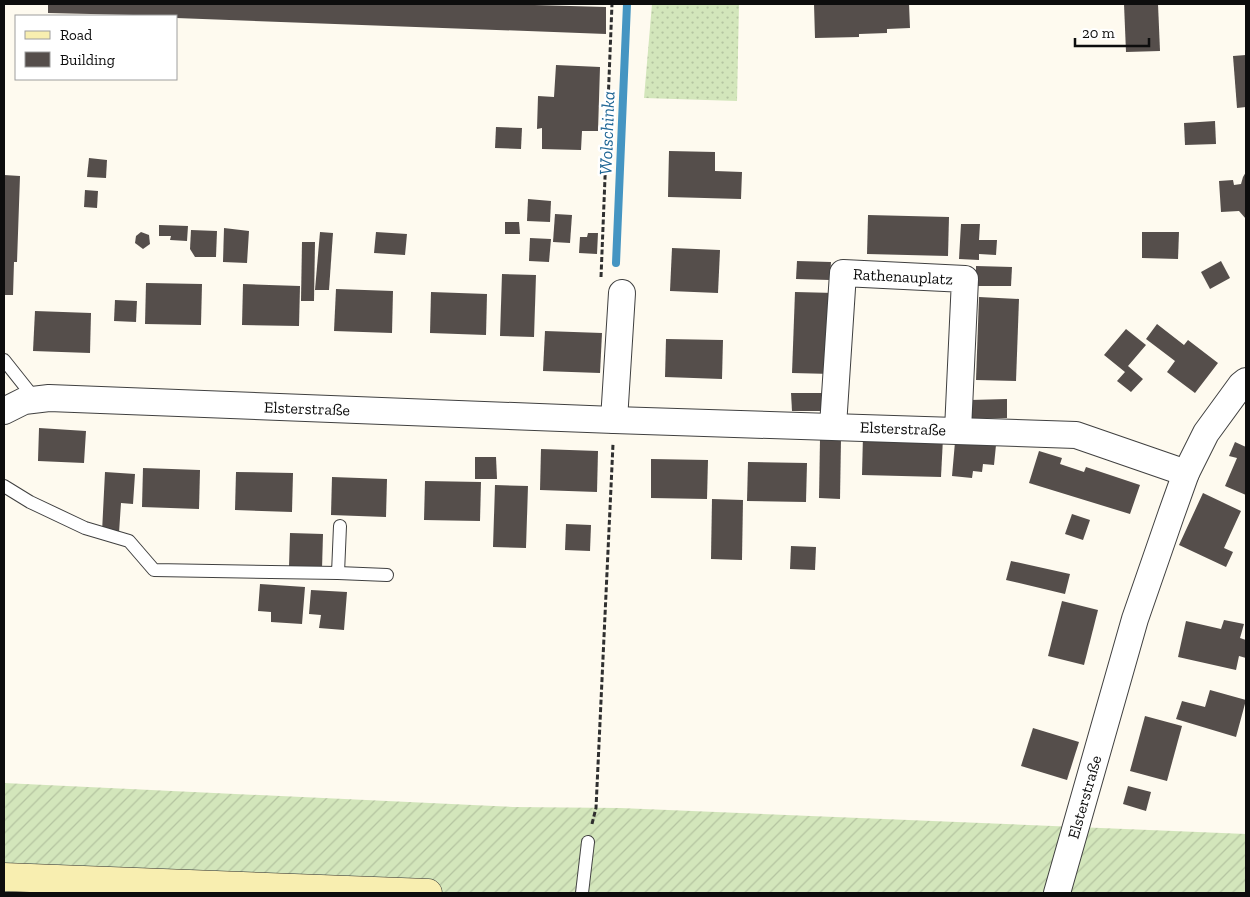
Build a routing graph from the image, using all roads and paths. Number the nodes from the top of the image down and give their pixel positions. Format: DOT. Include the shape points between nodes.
graph roads {
  1 [pos="612,4"];
  2 [pos="622,293"];
  3 [pos="4,360"];
  4 [pos="1246,381"];
  5 [pos="35,400"];
  6 [pos="4,410"];
  7 [pos="614,420"];
  8 [pos="833,426"];
  9 [pos="958,430"];
  10 [pos="1186,473"];
  11 [pos="4,486"];
  12 [pos="340,526"];
  13 [pos="338,573"];
  14 [pos="387,575"];
  15 [pos="588,842"];
  16 [pos="4,878"];
  17 [pos="428,893"];
  18 [pos="582,893"];
  19 [pos="1056,893"];
  1 -- 2 [label="path" via="601,280"];
  2 -- 7 [label="street"];
  3 -- 5 [label="lane"];
  4 -- 10 [label="street, Elsterstraße" via="1206,433"];
  5 -- 6 [label="street, Elsterstraße"];
  5 -- 7 [label="street, Elsterstraße"];
  7 -- 8 [label="street, Elsterstraße"];
  7 -- 15 [label="path" via="596,808"];
  8 -- 9 [label="street, Elsterstraße"];
  8 -- 9 [label="street, Rathenauplatz" via="843,273 965,279"];
  9 -- 10 [label="street, Elsterstraße" via="1076,434"];
  10 -- 19 [label="street, Elsterstraße" via="1134,619"];
  11 -- 13 [label="lane" via="85,528 129,541 154,570"];
  12 -- 13 [label="lane"];
  13 -- 14 [label="lane"];
  15 -- 18 [label="lane"];
  16 -- 17 [label="street"];
}
